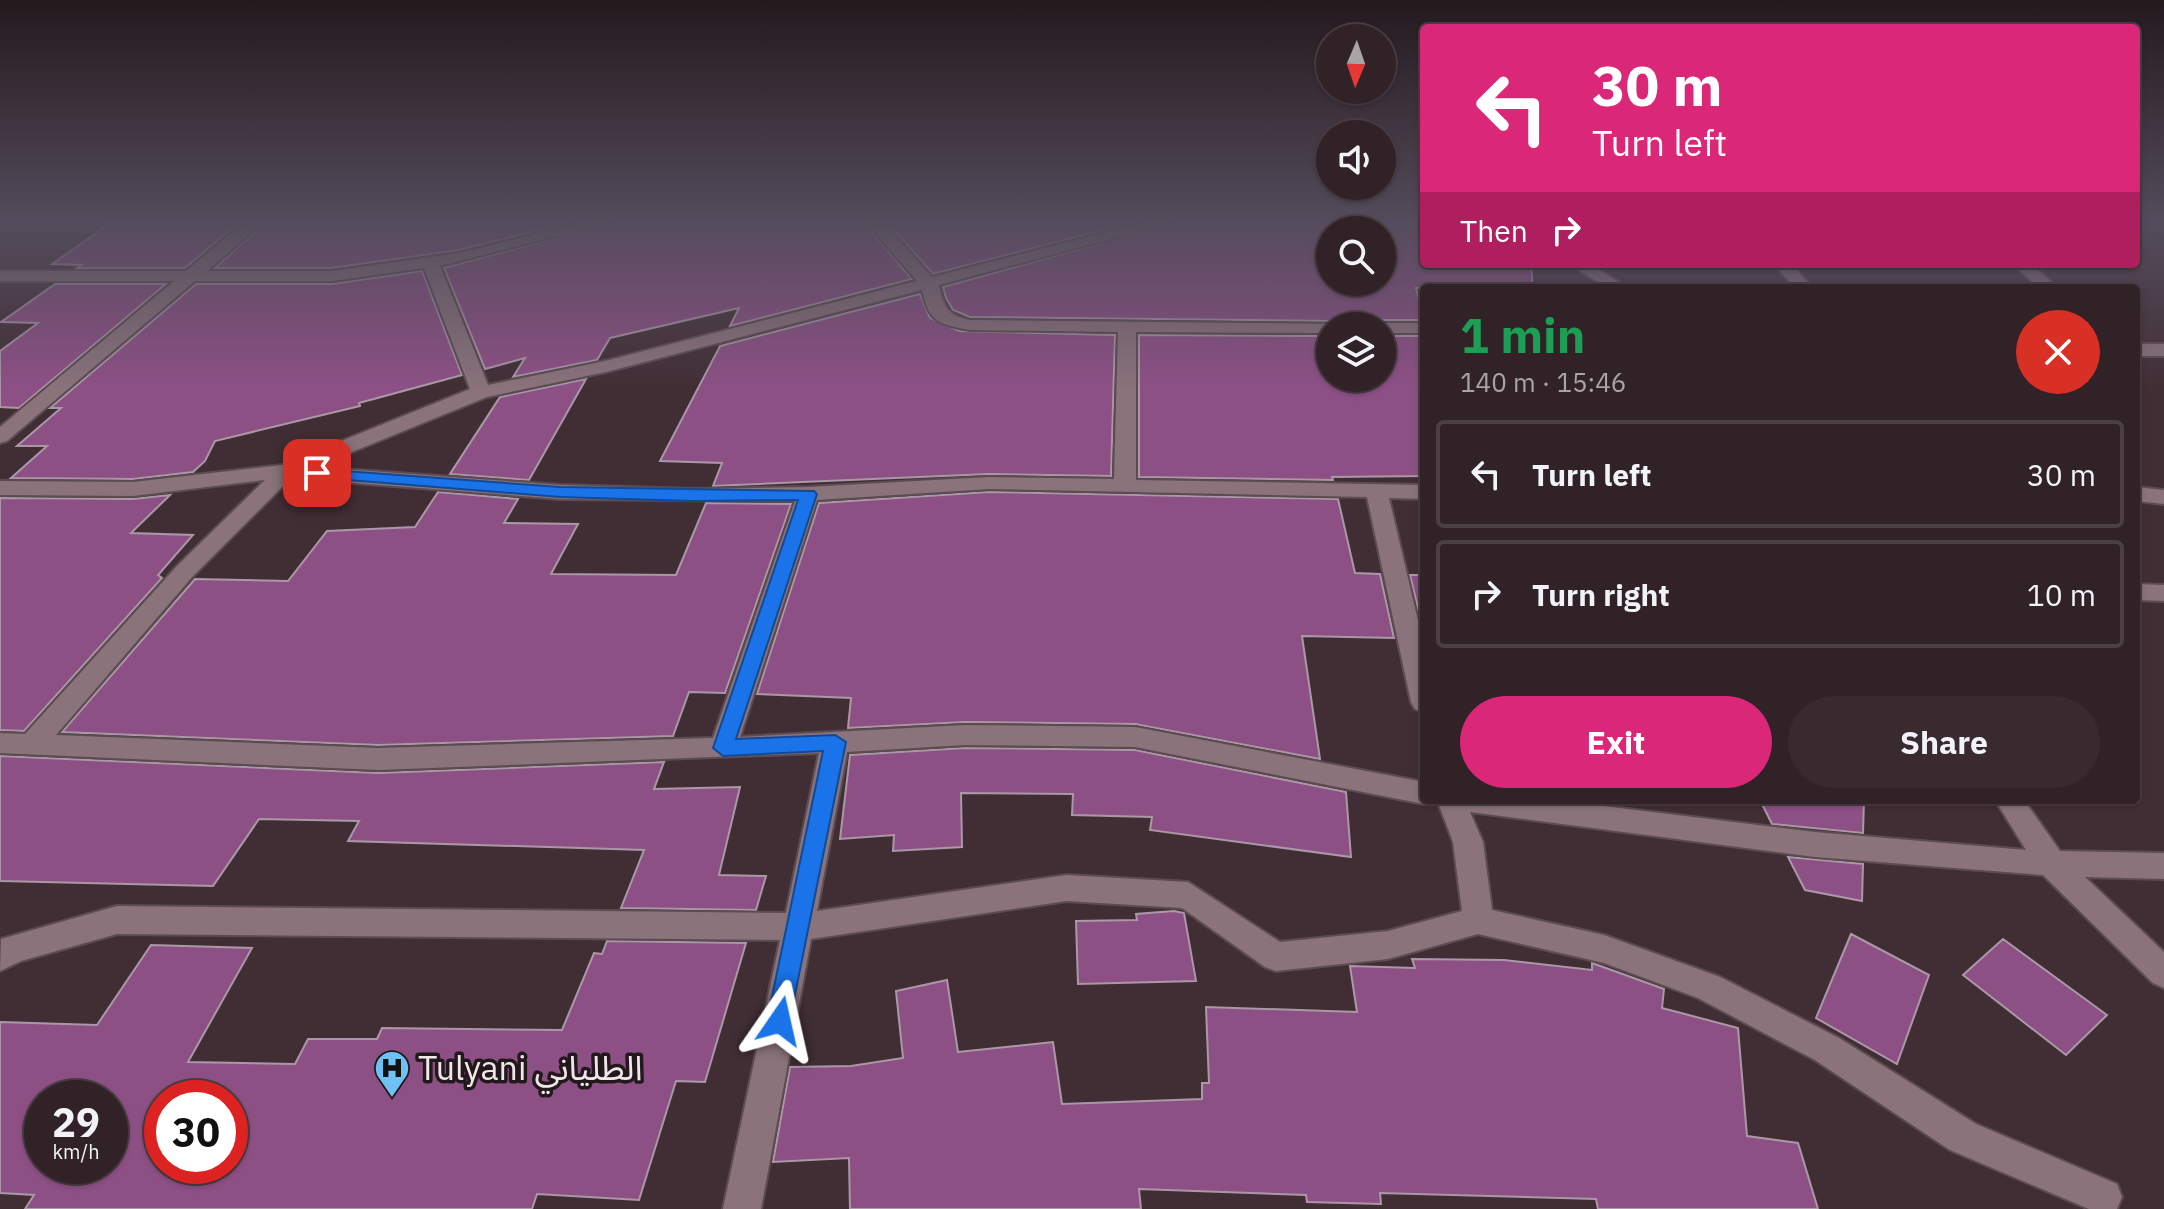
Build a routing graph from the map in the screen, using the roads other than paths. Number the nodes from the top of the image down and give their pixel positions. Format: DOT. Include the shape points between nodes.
graph roads {
  1 [pos="191,276"];
  2 [pos="436,276"];
  3 [pos="922,276"];
  4 [pos="962,276"];
  5 [pos="930,285"];
  6 [pos="1127,328"];
  7 [pos="1316,328"];
  8 [pos="1396,328"];
  9 [pos="1420,328"];
  10 [pos="2140,350"];
  11 [pos="2164,350"];
  12 [pos="481,392"];
  13 [pos="0,437"];
  14 [pos="286,471"];
  15 [pos="1125,486"];
  16 [pos="0,488"];
  17 [pos="1377,492"];
  18 [pos="1420,492"];
  19 [pos="808,494"];
  20 [pos="2140,494"];
  21 [pos="2164,497"];
  22 [pos="2140,592"];
  23 [pos="2164,593"];
  24 [pos="1420,684"];
  25 [pos="835,742"];
  26 [pos="0,743"];
  27 [pos="32,744"];
  28 [pos="723,748"];
  29 [pos="1420,792"];
  30 [pos="1453,804"];
  31 [pos="1498,804"];
  32 [pos="2012,804"];
  33 [pos="2053,866"];
  34 [pos="2164,866"];
  35 [pos="1478,920"];
  36 [pos="798,927"];
  37 [pos="0,957"];
  38 [pos="2164,973"];
  39 [pos="2104,1197"];
  40 [pos="742,1209"];
  1 -- 13 [label="street"];
  2 -- 12 [label="street"];
  3 -- 5 [label="street"];
  4 -- 5 [label="street"];
  5 -- 6 [label="street" via="935,309 946,320"];
  5 -- 12 [label="street"];
  6 -- 7 [label="street"];
  6 -- 15 [label="street"];
  8 -- 9 [label="street"];
  10 -- 11 [label="street"];
  12 -- 14 [label="street"];
  14 -- 16 [label="street" via="133,489"];
  14 -- 19 [label="street" via="560,492"];
  14 -- 27 [label="street" via="185,571"];
  15 -- 17 [label="street"];
  15 -- 19 [label="street" via="989,483"];
  17 -- 18 [label="street"];
  17 -- 24 [label="street"];
  19 -- 28 [label="street"];
  20 -- 21 [label="street"];
  22 -- 23 [label="street"];
  25 -- 28 [label="street"];
  25 -- 29 [label="street" via="965,735 1135,737"];
  25 -- 36 [label="street"];
  26 -- 27 [label="street"];
  27 -- 28 [label="street" via="378,759"];
  30 -- 35 [label="street" via="1468,842"];
  31 -- 33 [label="street" via="1750,837"];
  32 -- 33 [label="street"];
  33 -- 34 [label="street"];
  33 -- 38 [label="street"];
  35 -- 36 [label="street" via="1388,945 1276,957 1188,895 1067,888"];
  35 -- 39 [label="street" via="1604,949 1709,987 1827,1049 1963,1137"];
  36 -- 37 [label="street" via="117,920 12,949"];
  36 -- 40 [label="street"];
}
